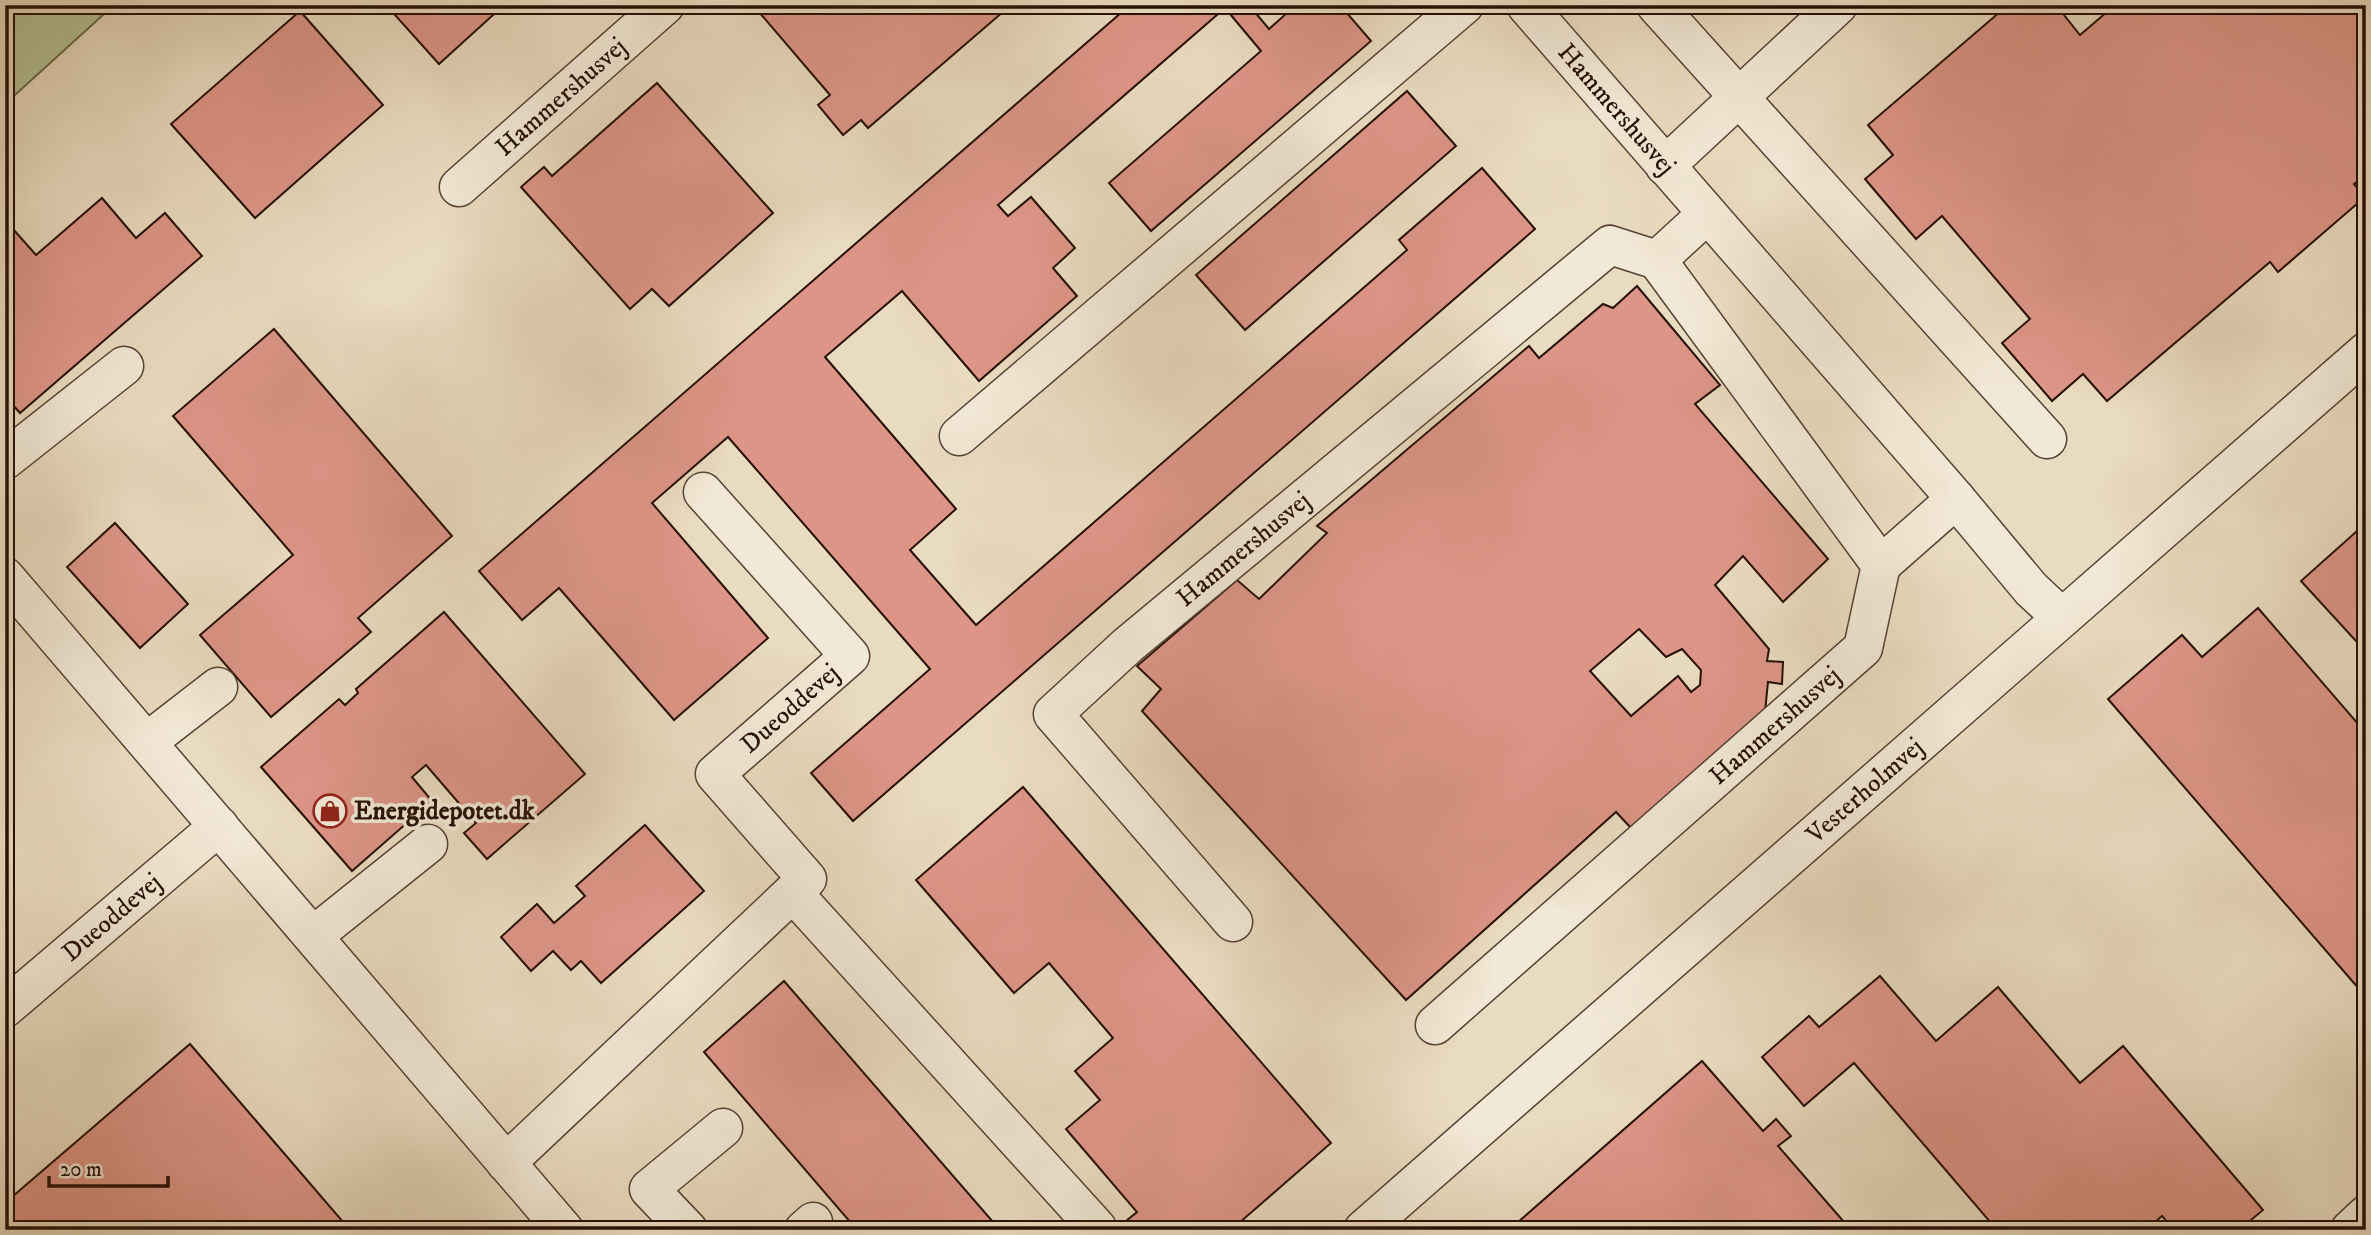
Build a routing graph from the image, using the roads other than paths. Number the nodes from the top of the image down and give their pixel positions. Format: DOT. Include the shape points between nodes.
graph roads {
  1 [pos="665,5"];
  2 [pos="1464,5"];
  3 [pos="1526,5"];
  4 [pos="1656,5"];
  5 [pos="1838,5"];
  6 [pos="1740,97"];
  7 [pos="1665,166"];
  8 [pos="459,187"];
  9 [pos="1707,214"];
  10 [pos="1657,260"];
  11 [pos="2366,352"];
  12 [pos="124,366"];
  13 [pos="959,436"];
  14 [pos="2047,439"];
  15 [pos="5,460"];
  16 [pos="703,492"];
  17 [pos="1956,499"];
  18 [pos="1881,565"];
  19 [pos="5,577"];
  20 [pos="2062,618"];
  21 [pos="218,687"];
  22 [pos="147,742"];
  23 [pos="219,826"];
  24 [pos="428,844"];
  25 [pos="793,893"];
  26 [pos="1233,922"];
  27 [pos="313,936"];
  28 [pos="5,1008"];
  29 [pos="1435,1024"];
  30 [pos="723,1128"];
  31 [pos="506,1163"];
  32 [pos="2366,1215"];
  33 [pos="1097,1228"];
  34 [pos="564,1230"];
  35 [pos="688,1230"];
  36 [pos="1363,1230"];
  37 [pos="2350,1230"];
  1 -- 8 [label="street, Hammershusvej"];
  2 -- 13 [label="street"];
  3 -- 7 [label="street, Hammershusvej"];
  4 -- 6 [label="street"];
  5 -- 6 [label="street"];
  6 -- 7 [label="street"];
  6 -- 14 [label="street"];
  7 -- 9 [label="street, Hammershusvej"];
  9 -- 10 [label="street"];
  9 -- 17 [label="street, Hammershusvej"];
  10 -- 18 [label="street"];
  10 -- 26 [label="street, Hammershusvej" via="1610,245 1128,645 1053,715"];
  11 -- 20 [label="street, Vesterholmvej"];
  12 -- 15 [label="street"];
  16 -- 25 [label="street, Dueoddevej" via="850,656 715,774 807,879"];
  17 -- 18 [label="street"];
  17 -- 20 [label="street, Hammershusvej" via="2031,589"];
  18 -- 29 [label="street, Hammershusvej" via="1863,648"];
  19 -- 22 [label="street"];
  20 -- 36 [label="street, Vesterholmvej"];
  21 -- 22 [label="street"];
  22 -- 23 [label="street"];
  23 -- 27 [label="street"];
  23 -- 28 [label="street, Dueoddevej"];
  24 -- 27 [label="street"];
  25 -- 31 [label="street"];
  25 -- 33 [label="street"];
  27 -- 31 [label="street"];
  30 -- 35 [label="street" via="649,1189"];
  31 -- 34 [label="street"];
  32 -- 37 [label="street"];
}
